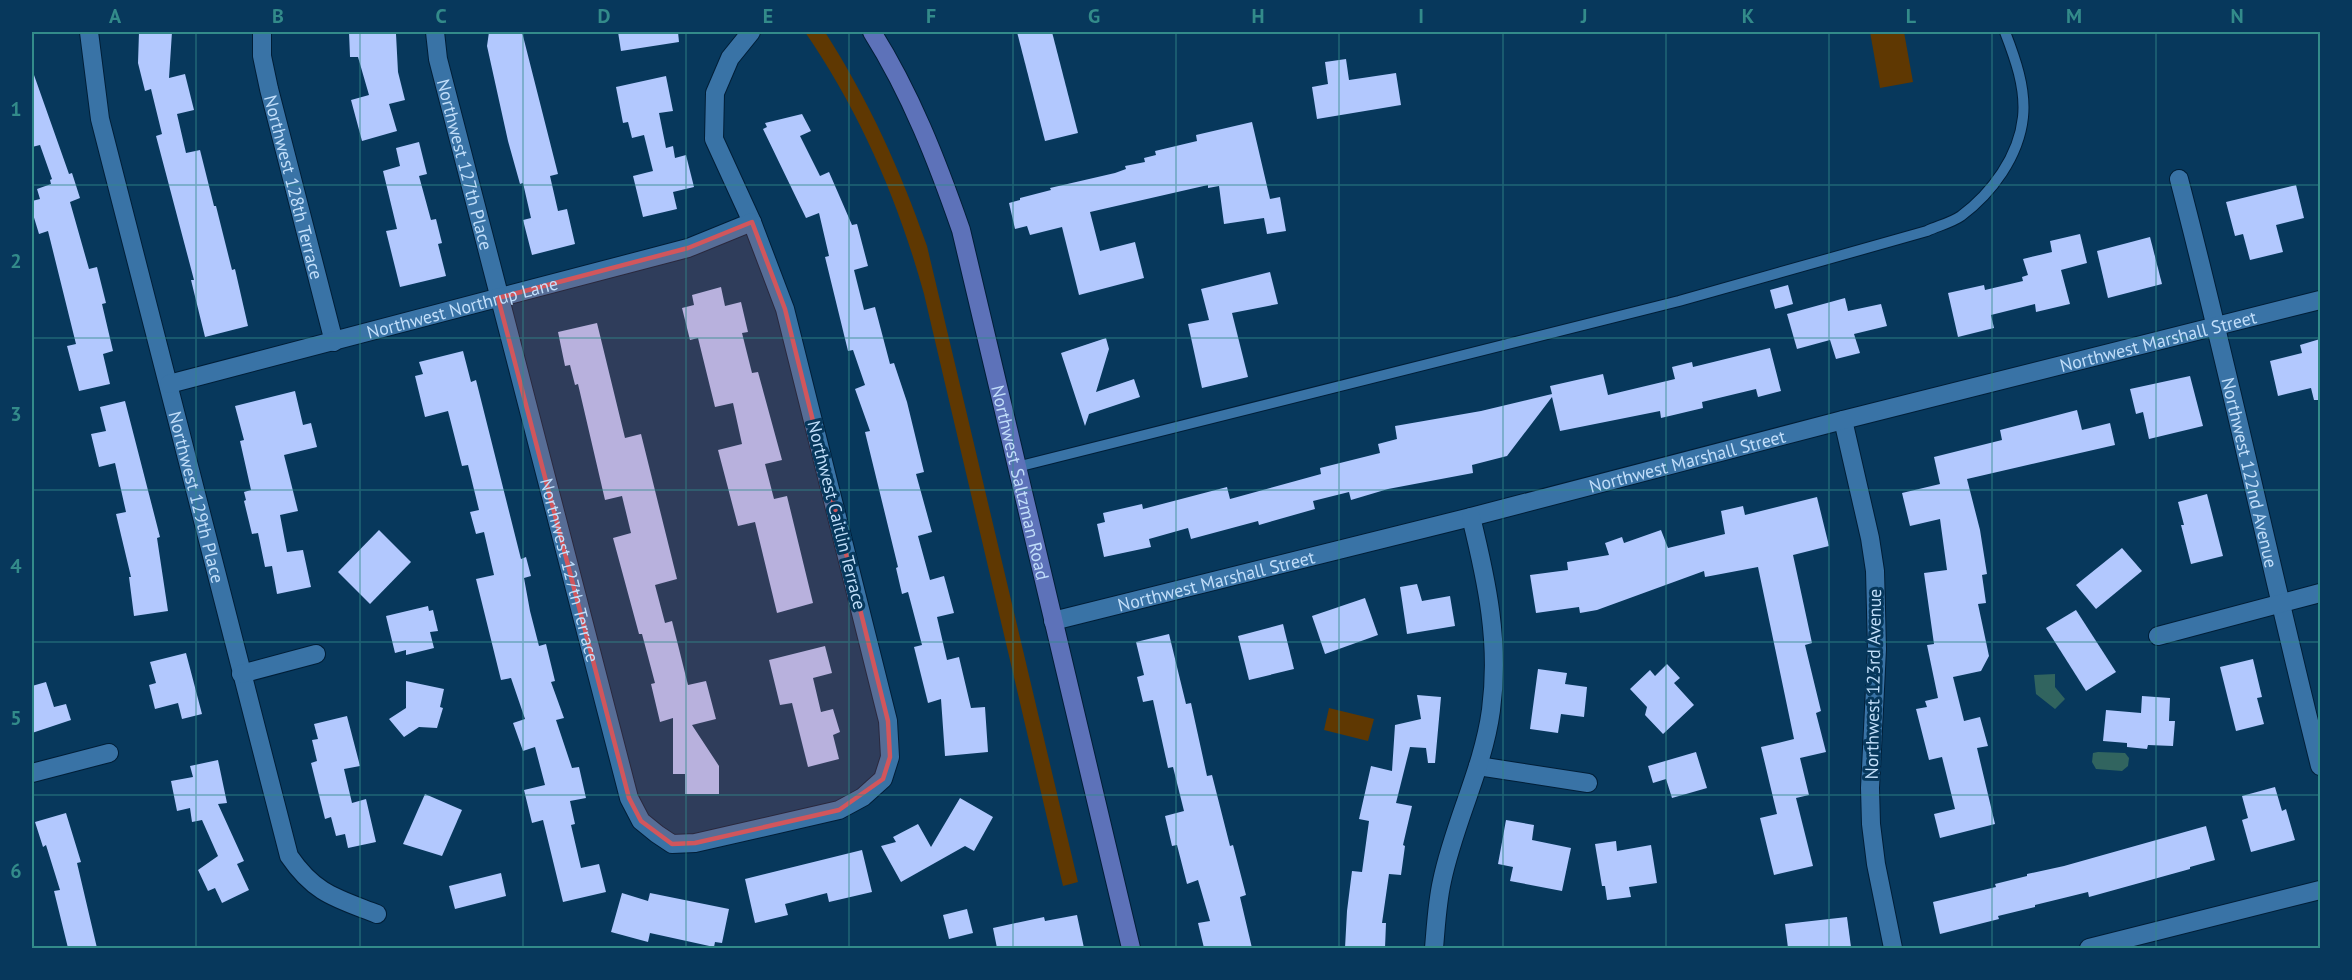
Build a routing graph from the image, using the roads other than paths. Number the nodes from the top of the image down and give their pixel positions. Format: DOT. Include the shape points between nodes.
graph roads {
  1 [pos="89,32"];
  2 [pos="262,32"];
  3 [pos="435,32"];
  4 [pos="751,32"];
  5 [pos="872,32"];
  6 [pos="2005,32"];
  7 [pos="2179,179"];
  8 [pos="752,222"];
  9 [pos="498,298"];
  10 [pos="2320,300"];
  11 [pos="2218,327"];
  12 [pos="334,342"];
  13 [pos="169,384"];
  14 [pos="1843,420"];
  15 [pos="1017,467"];
  16 [pos="1471,517"];
  17 [pos="2320,593"];
  18 [pos="2280,603"];
  19 [pos="1053,621"];
  20 [pos="2158,636"];
  21 [pos="316,654"];
  22 [pos="241,674"];
  23 [pos="109,753"];
  24 [pos="1478,766"];
  25 [pos="2320,766"];
  26 [pos="32,773"];
  27 [pos="1588,783"];
  28 [pos="657,834"];
  29 [pos="2320,890"];
  30 [pos="377,914"];
  31 [pos="1131,948"];
  32 [pos="1434,948"];
  33 [pos="1893,948"];
  34 [pos="2089,948"];
  1 -- 13 [label="street, Northwest 129th Place" via="100,119"];
  2 -- 12 [label="street, Northwest 128th Terrace" via="269,88"];
  3 -- 9 [label="street, Northwest 127th Place" via="438,59"];
  4 -- 8 [label="street, Northwest Caitlin Terrace" via="730,58 715,93 714,139"];
  5 -- 15 [label="main road, Northwest Saltzman Road" via="925,132 961,230"];
  6 -- 15 [label="lane" via="2021,83 2024,115 2019,140 2003,172 1959,217 1927,231 1679,301"];
  7 -- 11 [label="street, Northwest 122nd Avenue"];
  8 -- 9 [label="street, Northwest Northrup Lane" via="688,248"];
  8 -- 28 [label="street, Northwest Caitlin Terrace" via="785,309 888,721 890,757 883,779 864,797 839,810 695,843 672,844"];
  9 -- 12 [label="street, Northwest Northrup Lane"];
  9 -- 28 [label="street, Northwest 127th Terrace" via="629,798 641,821"];
  10 -- 11 [label="street, Northwest Marshall Street"];
  11 -- 14 [label="street, Northwest Marshall Street"];
  11 -- 18 [label="street, Northwest 122nd Avenue"];
  12 -- 13 [label="street, Northwest Northrup Lane"];
  13 -- 22 [label="street, Northwest 129th Place"];
  14 -- 16 [label="street, Northwest Marshall Street"];
  14 -- 33 [label="street, Northwest 123rd Avenue" via="1875,571 1877,649 1871,824"];
  15 -- 19 [label="main road, Northwest Saltzman Road"];
  16 -- 19 [label="street, Northwest Marshall Street"];
  16 -- 24 [label="street" via="1488,585 1495,666 1491,712"];
  17 -- 18 [label="street"];
  18 -- 20 [label="street"];
  18 -- 25 [label="street, Northwest 122nd Avenue"];
  19 -- 31 [label="main road, Northwest Saltzman Road"];
  21 -- 22 [label="street"];
  22 -- 30 [label="street, Northwest 129th Place" via="289,856 303,877 321,890"];
  23 -- 26 [label="street"];
  24 -- 27 [label="street"];
  24 -- 32 [label="street" via="1442,880"];
  29 -- 34 [label="street"];
}
